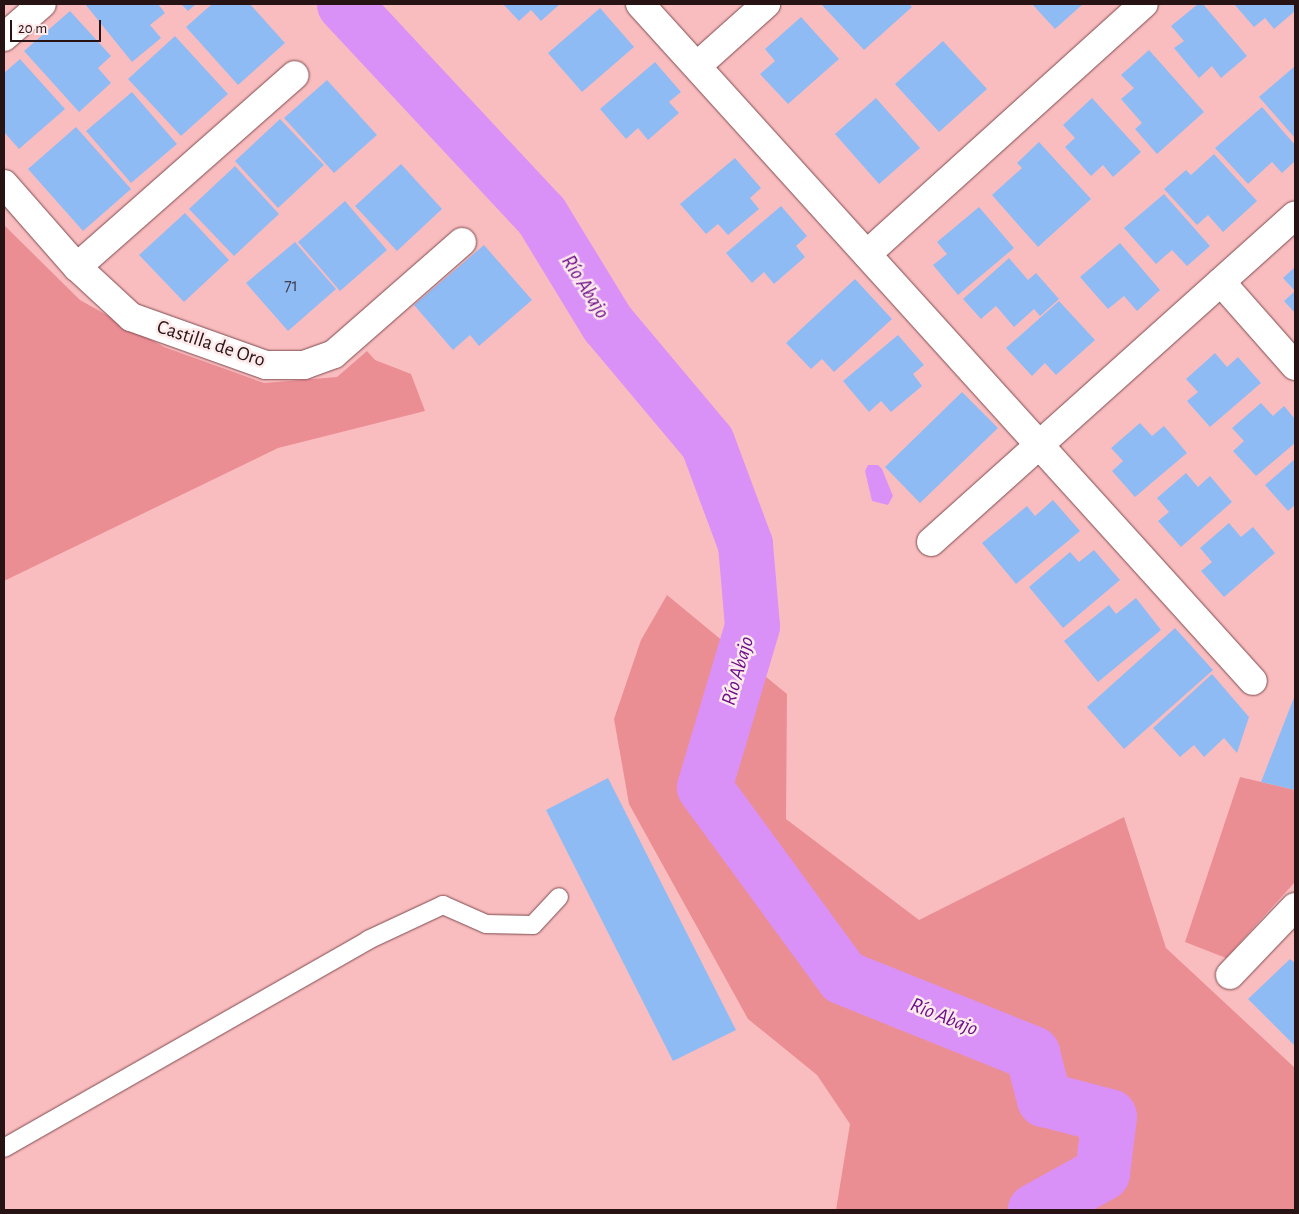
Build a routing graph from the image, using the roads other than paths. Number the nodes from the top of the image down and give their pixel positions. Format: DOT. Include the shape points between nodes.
graph roads {
  1 [pos="42,4"];
  2 [pos="640,4"];
  3 [pos="766,4"];
  4 [pos="1144,4"];
  5 [pos="4,37"];
  6 [pos="697,66"];
  7 [pos="295,74"];
  8 [pos="4,184"];
  9 [pos="1295,215"];
  10 [pos="462,242"];
  11 [pos="867,254"];
  12 [pos="77,267"];
  13 [pos="1221,282"];
  14 [pos="1295,366"];
  15 [pos="1040,445"];
  16 [pos="931,542"];
  17 [pos="1253,680"];
  18 [pos="560,897"];
  19 [pos="1295,907"];
  20 [pos="1230,975"];
  21 [pos="4,1148"];
  1 -- 5 [label="street"];
  2 -- 6 [label="street"];
  3 -- 6 [label="street"];
  4 -- 11 [label="street"];
  6 -- 11 [label="street"];
  7 -- 12 [label="street"];
  8 -- 12 [label="street, Castilla de Oro"];
  9 -- 13 [label="street"];
  10 -- 12 [label="street, Castilla de Oro" via="334,354 304,365 266,365 131,317"];
  11 -- 15 [label="street"];
  13 -- 14 [label="street"];
  13 -- 15 [label="street"];
  15 -- 16 [label="street"];
  15 -- 17 [label="street"];
  18 -- 21 [label="lane" via="533,925 486,924 443,905 368,940"];
  19 -- 20 [label="street"];
}
